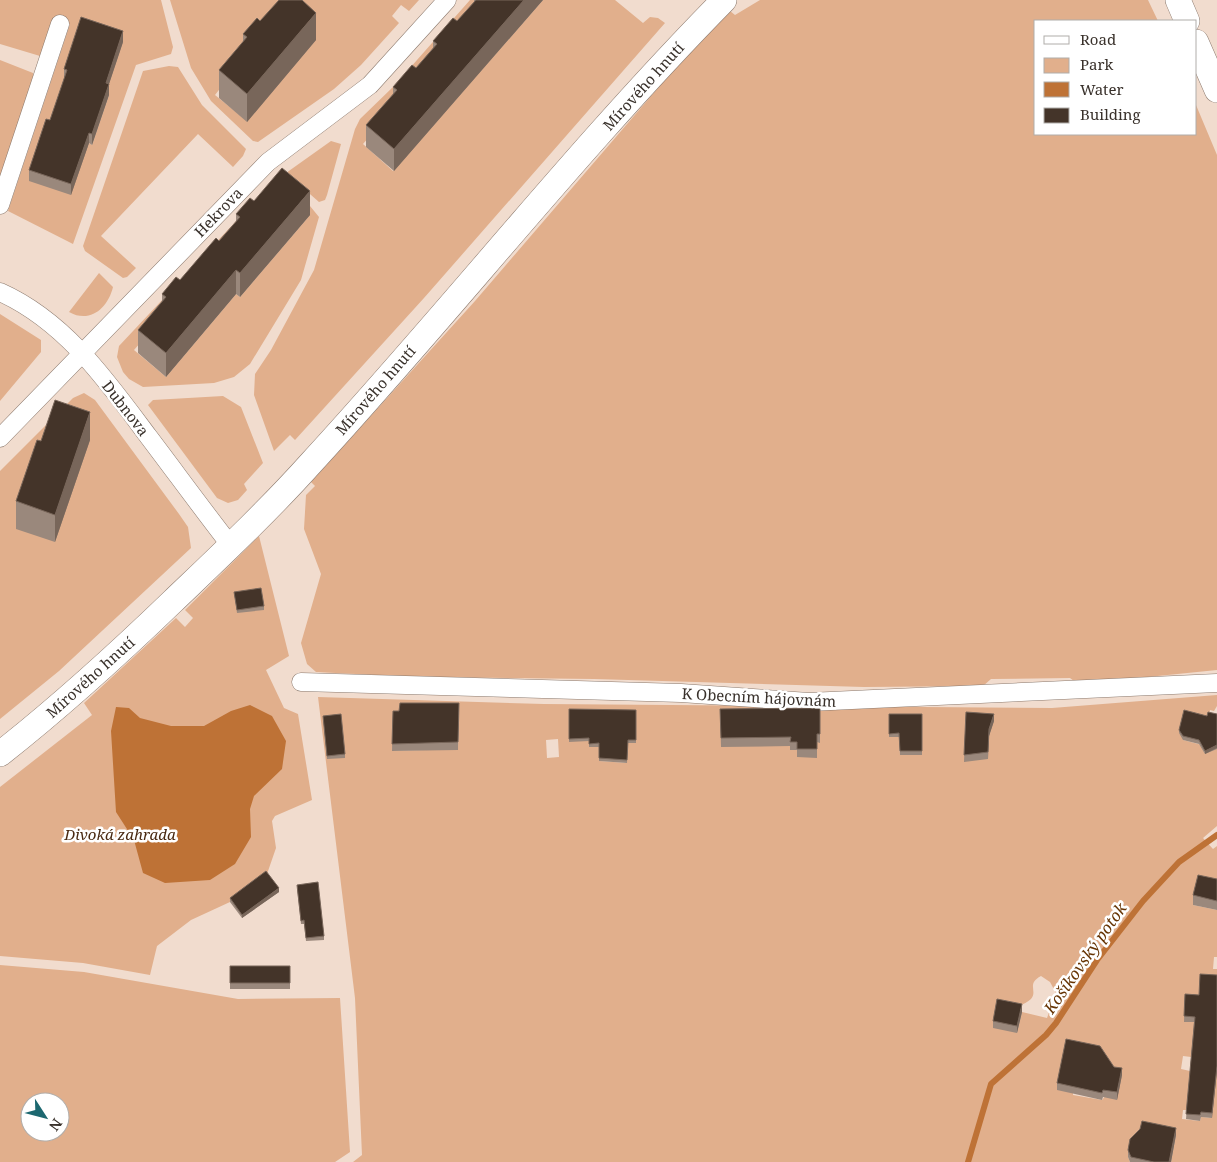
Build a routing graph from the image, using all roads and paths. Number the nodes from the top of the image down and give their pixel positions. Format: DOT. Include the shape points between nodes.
graph roads {
  1 [pos="447,0"];
  2 [pos="724,0"];
  3 [pos="1178,0"];
  4 [pos="1187,20"];
  5 [pos="60,24"];
  6 [pos="1197,44"];
  7 [pos="1217,90"];
  8 [pos="0,205"];
  9 [pos="0,292"];
  10 [pos="83,354"];
  11 [pos="0,438"];
  12 [pos="231,546"];
  13 [pos="301,682"];
  14 [pos="1217,683"];
  15 [pos="0,754"];
  1 -- 10 [label="street, Hekrova" via="370,85 268,162"];
  2 -- 12 [label="main road, Mírového hnutí" via="634,97 310,464"];
  3 -- 4 [label="main road"];
  5 -- 8 [label="street"];
  6 -- 7 [label="main road"];
  9 -- 10 [label="street, Dubnova" via="31,308"];
  10 -- 11 [label="street, Hekrova"];
  10 -- 12 [label="street, Dubnova"];
  12 -- 15 [label="main road, Mírového hnutí" via="138,635"];
  13 -- 14 [label="street, K Obecním hájovnám" via="680,693 809,702"];
}
